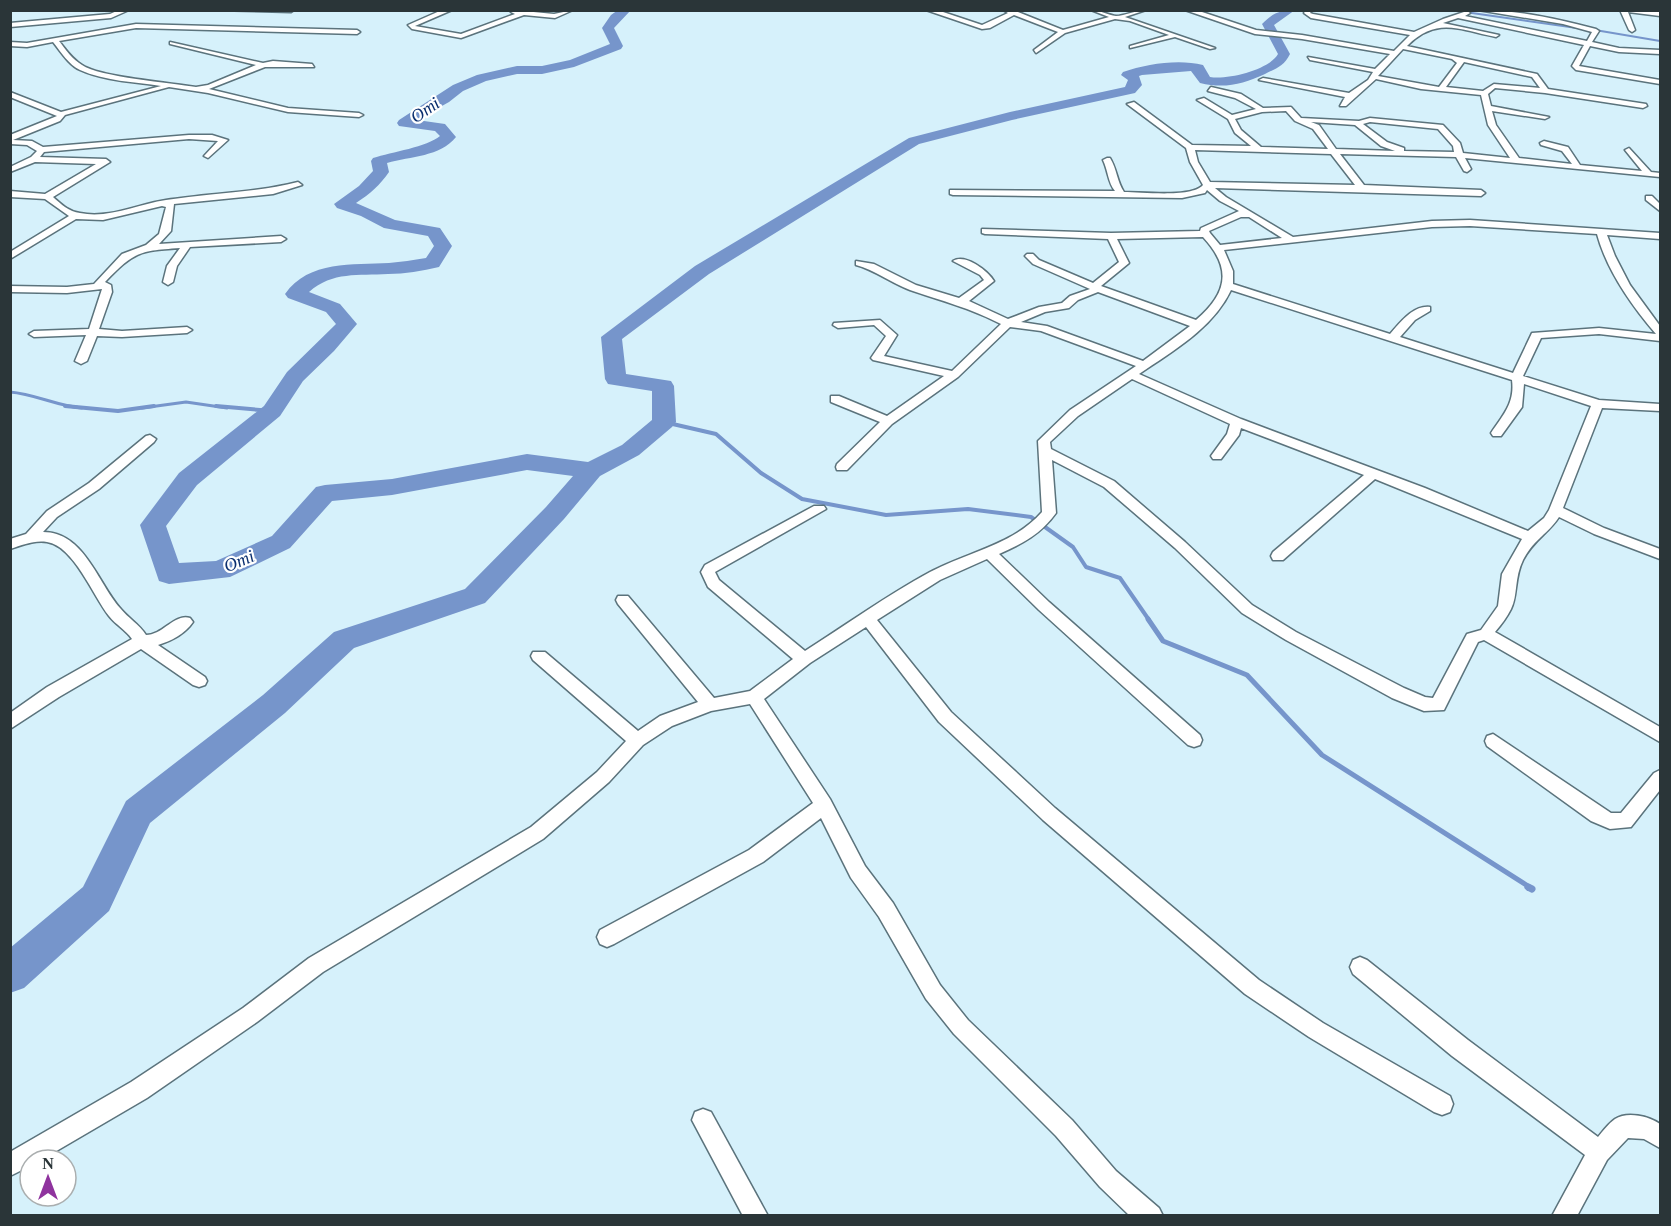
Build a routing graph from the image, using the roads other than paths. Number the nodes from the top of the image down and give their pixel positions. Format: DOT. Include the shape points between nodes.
graph roads {
  1 [pos="126,10"];
  2 [pos="215,10"];
  3 [pos="291,10"];
  4 [pos="449,10"];
  5 [pos="570,10"];
  6 [pos="929,10"];
  7 [pos="1094,10"];
  8 [pos="1143,10"];
  9 [pos="1188,10"];
  10 [pos="1309,10"];
  11 [pos="1481,10"];
  12 [pos="277,11"];
  13 [pos="503,11"];
  14 [pos="1624,11"];
  15 [pos="250,12"];
  16 [pos="1009,12"];
  17 [pos="1471,12"];
  18 [pos="522,13"];
  19 [pos="1660,14"];
  20 [pos="1458,16"];
  21 [pos="1117,18"];
  22 [pos="1342,21"];
  23 [pos="1437,24"];
  24 [pos="10,25"];
  25 [pos="1317,25"];
  26 [pos="988,27"];
  27 [pos="224,30"];
  28 [pos="1632,30"];
  29 [pos="357,32"];
  30 [pos="1064,32"];
  31 [pos="980,33"];
  32 [pos="1415,34"];
  33 [pos="1175,35"];
  34 [pos="1502,37"];
  35 [pos="54,40"];
  36 [pos="1590,42"];
  37 [pos="172,43"];
  38 [pos="10,44"];
  39 [pos="1132,47"];
  40 [pos="1403,47"];
  41 [pos="1212,48"];
  42 [pos="1036,51"];
  43 [pos="1660,52"];
  44 [pos="1394,53"];
  45 [pos="1310,58"];
  46 [pos="1455,59"];
  47 [pos="263,65"];
  48 [pos="312,66"];
  49 [pos="1376,74"];
  50 [pos="1263,80"];
  51 [pos="1660,82"];
  52 [pos="170,86"];
  53 [pos="181,87"];
  54 [pos="1442,88"];
  55 [pos="1211,89"];
  56 [pos="1545,91"];
  57 [pos="1484,93"];
  58 [pos="10,94"];
  59 [pos="1348,95"];
  60 [pos="1202,100"];
  61 [pos="1131,104"];
  62 [pos="1343,104"];
  63 [pos="1643,106"];
  64 [pos="1487,108"];
  65 [pos="1262,110"];
  66 [pos="60,114"];
  67 [pos="359,115"];
  68 [pos="1545,117"];
  69 [pos="1231,118"];
  70 [pos="1298,119"];
  71 [pos="1359,123"];
  72 [pos="10,140"];
  73 [pos="1544,143"];
  74 [pos="1190,147"];
  75 [pos="1259,149"];
  76 [pos="42,150"];
  77 [pos="1629,150"];
  78 [pos="1334,152"];
  79 [pos="1412,154"];
  80 [pos="1459,155"];
  81 [pos="208,156"];
  82 [pos="34,159"];
  83 [pos="1107,160"];
  84 [pos="1516,160"];
  85 [pos="1577,165"];
  86 [pos="1467,169"];
  87 [pos="10,170"];
  88 [pos="1648,173"];
  89 [pos="1660,175"];
  90 [pos="298,185"];
  91 [pos="1207,185"];
  92 [pos="1361,188"];
  93 [pos="953,192"];
  94 [pos="1121,193"];
  95 [pos="1481,193"];
  96 [pos="10,194"];
  97 [pos="47,198"];
  98 [pos="1648,198"];
  99 [pos="163,203"];
  100 [pos="1660,208"];
  101 [pos="1251,213"];
  102 [pos="75,216"];
  103 [pos="985,231"];
  104 [pos="1602,232"];
  105 [pos="1205,234"];
  106 [pos="1111,236"];
  107 [pos="1660,236"];
  108 [pos="281,239"];
  109 [pos="1290,239"];
  110 [pos="188,243"];
  111 [pos="149,247"];
  112 [pos="1219,248"];
  113 [pos="10,256"];
  114 [pos="1030,256"];
  115 [pos="958,261"];
  116 [pos="859,263"];
  117 [pos="168,282"];
  118 [pos="99,285"];
  119 [pos="1228,286"];
  120 [pos="10,289"];
  121 [pos="962,302"];
  122 [pos="1426,309"];
  123 [pos="1008,323"];
  124 [pos="838,325"];
  125 [pos="1199,325"];
  126 [pos="187,330"];
  127 [pos="93,332"];
  128 [pos="1660,332"];
  129 [pos="34,334"];
  130 [pos="1393,338"];
  131 [pos="1660,338"];
  132 [pos="81,361"];
  133 [pos="1138,370"];
  134 [pos="954,375"];
  135 [pos="1517,378"];
  136 [pos="836,399"];
  137 [pos="1598,404"];
  138 [pos="1660,407"];
  139 [pos="888,421"];
  140 [pos="1237,422"];
  141 [pos="1497,433"];
  142 [pos="150,439"];
  143 [pos="1044,451"];
  144 [pos="1217,456"];
  145 [pos="842,467"];
  146 [pos="1374,473"];
  147 [pos="819,509"];
  148 [pos="1556,510"];
  149 [pos="31,537"];
  150 [pos="1530,537"];
  151 [pos="11,544"];
  152 [pos="988,552"];
  153 [pos="1660,554"];
  154 [pos="1278,556"];
  155 [pos="623,600"];
  156 [pos="868,619"];
  157 [pos="185,622"];
  158 [pos="1485,633"];
  159 [pos="142,641"];
  160 [pos="539,656"];
  161 [pos="804,659"];
  162 [pos="199,681"];
  163 [pos="754,697"];
  164 [pos="710,705"];
  165 [pos="10,722"];
  166 [pos="1658,728"];
  167 [pos="637,740"];
  168 [pos="1194,740"];
  169 [pos="1493,741"];
  170 [pos="1660,778"];
  171 [pos="824,805"];
  172 [pos="607,937"];
  173 [pos="1360,968"];
  174 [pos="1442,1104"];
  175 [pos="703,1120"];
  176 [pos="1660,1137"];
  177 [pos="1599,1152"];
  178 [pos="10,1166"];
  179 [pos="756,1215"];
  180 [pos="1151,1215"];
  181 [pos="1564,1215"];
  1 -- 24 [label="street" via="111,16"];
  2 -- 15 [label="street"];
  3 -- 12 [label="street"];
  4 -- 18 [label="street" via="411,25 461,36"];
  5 -- 18 [label="street" via="555,16"];
  6 -- 26 [label="street"];
  7 -- 21 [label="street"];
  8 -- 21 [label="street"];
  9 -- 44 [label="street" via="1242,29 1304,34"];
  10 -- 22 [label="street" via="1306,13 1311,16"];
  11 -- 36 [label="street" via="1595,30"];
  12 -- 15 [label="street"];
  13 -- 18 [label="street"];
  14 -- 19 [label="street"];
  14 -- 28 [label="street"];
  15 -- 27 [label="street"];
  16 -- 26 [label="street"];
  16 -- 30 [label="street"];
  17 -- 20 [label="street"];
  20 -- 23 [label="street"];
  20 -- 36 [label="street"];
  21 -- 30 [label="street"];
  21 -- 33 [label="street"];
  22 -- 25 [label="street" via="1317,21"];
  22 -- 32 [label="street"];
  23 -- 32 [label="street"];
  23 -- 34 [label="street"];
  26 -- 31 [label="street"];
  27 -- 29 [label="street"];
  27 -- 35 [label="street" via="126,27"];
  30 -- 42 [label="street"];
  32 -- 40 [label="street"];
  33 -- 39 [label="street"];
  33 -- 41 [label="street"];
  35 -- 38 [label="street"];
  35 -- 52 [label="street" via="81,68"];
  36 -- 43 [label="street" via="1637,52"];
  36 -- 51 [label="street" via="1575,66 1578,69"];
  37 -- 47 [label="street"];
  40 -- 44 [label="street"];
  40 -- 46 [label="street"];
  44 -- 49 [label="street"];
  45 -- 49 [label="street"];
  46 -- 54 [label="street" via="1461,63"];
  46 -- 56 [label="street" via="1534,75"];
  47 -- 48 [label="street"];
  47 -- 53 [label="street" via="209,87"];
  49 -- 54 [label="street" via="1411,86"];
  49 -- 59 [label="street" via="1359,91"];
  50 -- 59 [label="street"];
  52 -- 53 [label="street"];
  52 -- 66 [label="street"];
  53 -- 67 [label="street" via="288,110"];
  54 -- 57 [label="street"];
  55 -- 65 [label="street" via="1238,96"];
  56 -- 57 [label="street" via="1494,86"];
  56 -- 63 [label="street"];
  57 -- 64 [label="street"];
  58 -- 66 [label="street"];
  59 -- 62 [label="street"];
  60 -- 69 [label="street"];
  61 -- 74 [label="street"];
  64 -- 68 [label="street"];
  64 -- 84 [label="street" via="1492,125"];
  65 -- 69 [label="street"];
  65 -- 70 [label="street" via="1288,109"];
  66 -- 72 [label="street" via="57,119"];
  69 -- 75 [label="street" via="1238,131"];
  70 -- 71 [label="street"];
  70 -- 78 [label="street" via="1316,127"];
  71 -- 79 [label="street" via="1384,144"];
  71 -- 80 [label="street" via="1370,120 1440,127 1457,145"];
  72 -- 76 [label="street"];
  73 -- 85 [label="street" via="1564,147"];
  74 -- 75 [label="street"];
  74 -- 91 [label="street"];
  75 -- 78 [label="street"];
  76 -- 81 [label="street" via="177,138 224,140"];
  76 -- 82 [label="street"];
  77 -- 88 [label="street"];
  78 -- 79 [label="street"];
  78 -- 92 [label="street"];
  79 -- 80 [label="street"];
  80 -- 84 [label="street"];
  80 -- 86 [label="street"];
  82 -- 87 [label="street"];
  82 -- 97 [label="street" via="106,162"];
  83 -- 94 [label="street"];
  84 -- 85 [label="street"];
  85 -- 88 [label="street"];
  88 -- 89 [label="street"];
  90 -- 99 [label="street"];
  91 -- 92 [label="street"];
  91 -- 94 [label="street" via="1198,193 1182,195"];
  91 -- 101 [label="street" via="1223,200"];
  92 -- 95 [label="street"];
  93 -- 94 [label="street"];
  96 -- 97 [label="street"];
  97 -- 102 [label="street"];
  98 -- 100 [label="street"];
  99 -- 102 [label="street" via="103,217"];
  99 -- 111 [label="street" via="171,206 166,231"];
  101 -- 105 [label="street" via="1239,214 1204,230"];
  101 -- 109 [label="street"];
  102 -- 113 [label="street"];
  103 -- 106 [label="street"];
  104 -- 107 [label="street"];
  104 -- 109 [label="street" via="1470,223"];
  104 -- 128 [label="street" via="1604,245 1623,279"];
  105 -- 106 [label="street"];
  105 -- 112 [label="street"];
  106 -- 114 [label="street" via="1125,263 1094,287"];
  108 -- 110 [label="street"];
  109 -- 112 [label="street"];
  110 -- 111 [label="street"];
  110 -- 117 [label="street" via="172,266"];
  111 -- 118 [label="street" via="125,256"];
  112 -- 119 [label="street" via="1228,270"];
  115 -- 121 [label="street" via="984,273 989,281"];
  116 -- 121 [label="street" via="912,287"];
  118 -- 120 [label="street" via="67,290"];
  118 -- 127 [label="street" via="107,287 107,292"];
  119 -- 125 [label="street"];
  119 -- 130 [label="street"];
  121 -- 123 [label="street"];
  122 -- 130 [label="street" via="1411,318"];
  123 -- 125 [label="street" via="1043,309 1065,306 1096,288"];
  123 -- 133 [label="street" via="1043,328"];
  123 -- 134 [label="street"];
  124 -- 134 [label="street" via="876,322 892,334 877,358"];
  125 -- 133 [label="street"];
  126 -- 127 [label="street"];
  127 -- 129 [label="street"];
  127 -- 132 [label="street"];
  130 -- 135 [label="street"];
  131 -- 135 [label="street" via="1599,332 1536,335"];
  133 -- 140 [label="street"];
  133 -- 143 [label="street" via="1056,427 1044,441"];
  134 -- 139 [label="street"];
  135 -- 137 [label="street"];
  135 -- 141 [label="street" via="1515,407"];
  136 -- 139 [label="street"];
  137 -- 138 [label="street"];
  137 -- 148 [label="street"];
  139 -- 145 [label="street"];
  140 -- 144 [label="street" via="1233,435"];
  140 -- 146 [label="street"];
  142 -- 149 [label="street" via="94,486 52,514"];
  143 -- 152 [label="street" via="1049,513 1018,540"];
  143 -- 158 [label="street" via="1109,484 1247,609 1406,697 1438,705 1472,638"];
  146 -- 150 [label="street"];
  146 -- 154 [label="street"];
  147 -- 161 [label="street" via="708,572 713,583"];
  148 -- 150 [label="street"];
  148 -- 153 [label="street"];
  149 -- 151 [label="street"];
  149 -- 159 [label="street" via="50,537 66,544 115,613"];
  150 -- 158 [label="street" via="1509,574 1504,607"];
  152 -- 156 [label="street" via="935,576"];
  152 -- 168 [label="street"];
  155 -- 164 [label="street"];
  156 -- 161 [label="street"];
  156 -- 174 [label="street" via="945,717 1049,814 1252,987 1316,1030"];
  157 -- 159 [label="street" via="167,636"];
  158 -- 166 [label="street"];
  159 -- 162 [label="street"];
  159 -- 165 [label="street" via="53,692"];
  160 -- 167 [label="street"];
  161 -- 163 [label="street"];
  163 -- 164 [label="street"];
  163 -- 171 [label="street"];
  164 -- 167 [label="street" via="666,721"];
  167 -- 178 [label="street" via="603,777 537,833 316,965 139,1090"];
  169 -- 170 [label="street" via="1610,821 1624,821"];
  171 -- 172 [label="street" via="756,856"];
  171 -- 180 [label="street" via="858,872 886,910 933,992 961,1027 1064,1128 1107,1179"];
  173 -- 177 [label="street"];
  175 -- 179 [label="street"];
  176 -- 177 [label="street" via="1647,1128 1623,1127"];
  177 -- 181 [label="street"];
}
